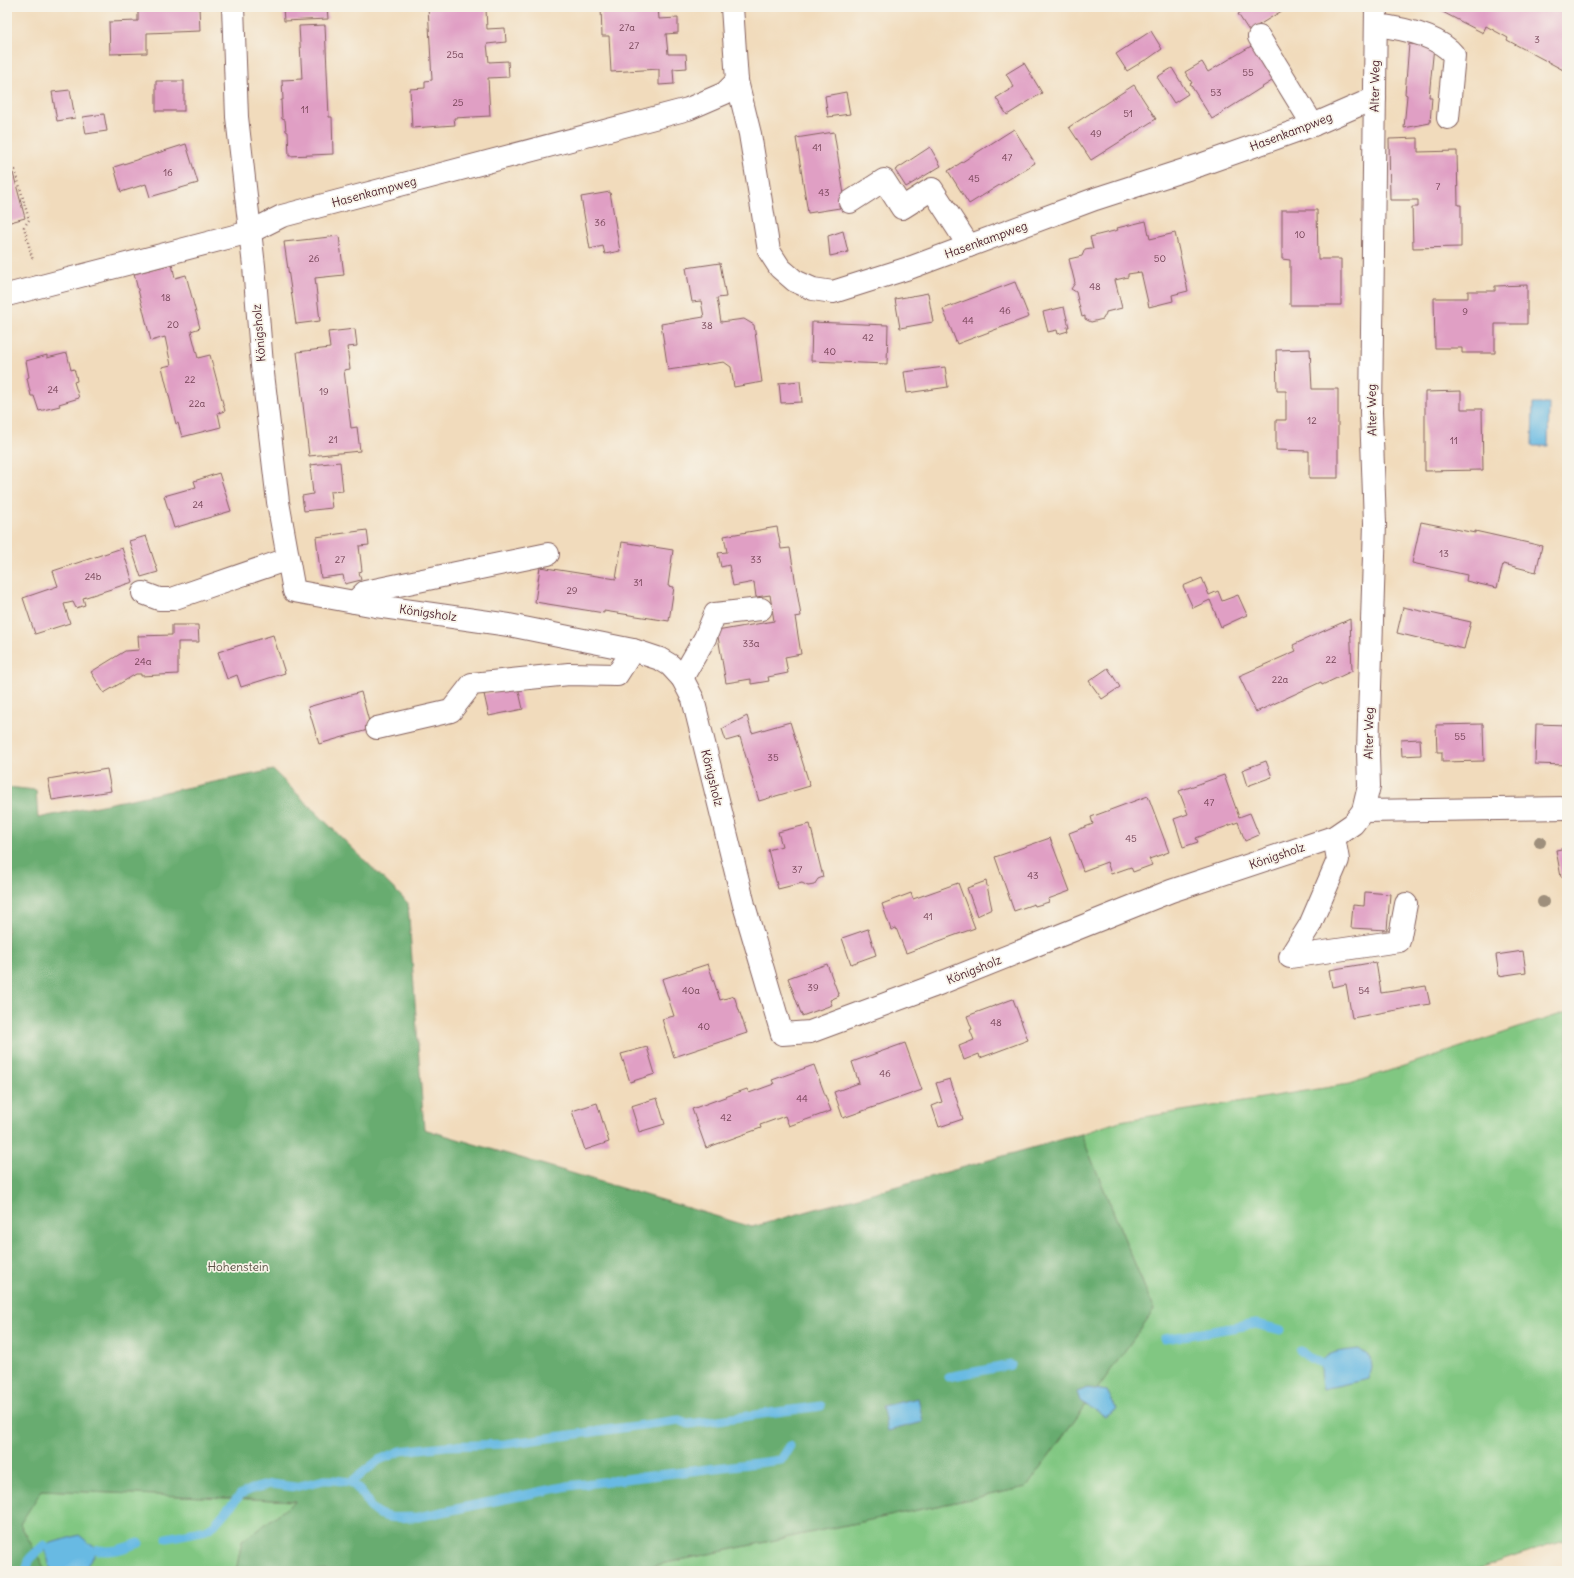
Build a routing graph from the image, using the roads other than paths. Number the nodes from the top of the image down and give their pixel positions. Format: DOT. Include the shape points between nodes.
graph roads {
  1 [pos="233,7"];
  2 [pos="732,7"];
  3 [pos="1376,16"];
  4 [pos="1258,37"];
  5 [pos="737,81"];
  6 [pos="1375,98"];
  7 [pos="1448,118"];
  8 [pos="1313,125"];
  9 [pos="850,202"];
  10 [pos="250,232"];
  11 [pos="969,246"];
  12 [pos="7,295"];
  13 [pos="548,554"];
  14 [pos="288,559"];
  15 [pos="143,593"];
  16 [pos="355,602"];
  17 [pos="761,609"];
  18 [pos="633,650"];
  19 [pos="682,678"];
  20 [pos="376,728"];
  21 [pos="1567,808"];
  22 [pos="1363,811"];
  23 [pos="1334,836"];
  24 [pos="1406,904"];
  1 -- 10 [label="street, Königsholz" via="237,117"];
  2 -- 5 [label="street, Hasenkampweg"];
  3 -- 6 [label="street, Alter Weg"];
  3 -- 7 [label="street" via="1395,27 1440,42 1454,55"];
  4 -- 8 [label="street"];
  5 -- 10 [label="street, Hasenkampweg" via="725,93 688,109 282,216"];
  5 -- 11 [label="street, Hasenkampweg" via="750,134 769,251 780,268 795,281 833,292 912,268"];
  6 -- 8 [label="street, Hasenkampweg"];
  6 -- 22 [label="street, Alter Weg" via="1371,412 1375,523 1369,786"];
  8 -- 11 [label="street, Hasenkampweg" via="1095,199"];
  9 -- 11 [label="street" via="884,180 902,208 932,189"];
  10 -- 12 [label="street, Hasenkampweg"];
  10 -- 14 [label="street, Königsholz" via="276,487"];
  13 -- 16 [label="street" via="366,592"];
  14 -- 15 [label="street" via="172,598 159,599"];
  14 -- 16 [label="street, Königsholz" via="294,591"];
  16 -- 18 [label="street, Königsholz" via="509,625"];
  17 -- 19 [label="street" via="715,614 705,638"];
  18 -- 19 [label="street, Königsholz" via="660,659"];
  18 -- 20 [label="street" via="617,675 569,674 472,684 451,711"];
  19 -- 23 [label="street, Königsholz" via="693,699 744,905 782,1034 810,1032 931,987 1171,891"];
  21 -- 22 [label="street"];
  22 -- 23 [label="street, Königsholz" via="1353,824"];
  23 -- 24 [label="street" via="1338,860 1310,925 1290,957 1399,941"];
}
